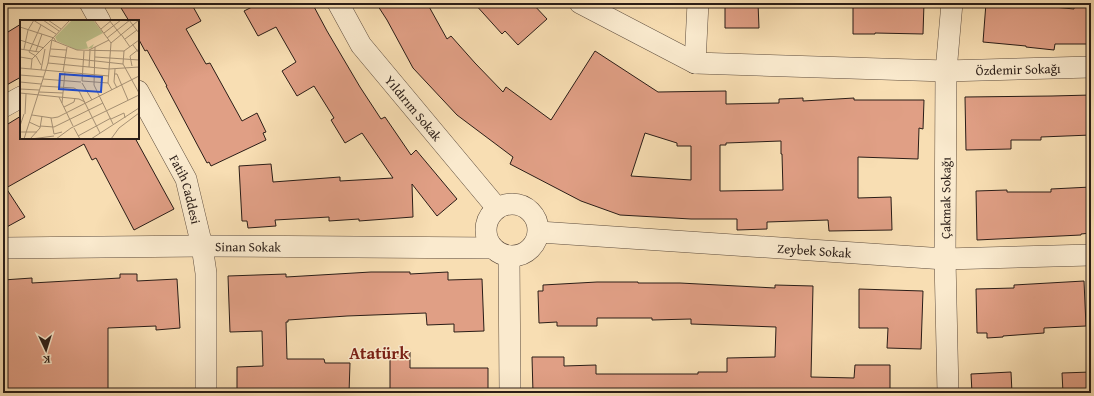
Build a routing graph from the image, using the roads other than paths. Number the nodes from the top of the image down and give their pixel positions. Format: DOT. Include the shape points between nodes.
graph roads {
  1 [pos="90,3"];
  2 [pos="338,3"];
  3 [pos="580,3"];
  4 [pos="698,3"];
  5 [pos="952,3"];
  6 [pos="99,20"];
  7 [pos="695,63"];
  8 [pos="1091,67"];
  9 [pos="946,70"];
  10 [pos="139,93"];
  11 [pos="20,98"];
  12 [pos="3,107"];
  13 [pos="497,208"];
  14 [pos="539,232"];
  15 [pos="202,246"];
  16 [pos="3,248"];
  17 [pos="501,252"];
  18 [pos="1091,255"];
  19 [pos="945,260"];
  20 [pos="206,393"];
  21 [pos="510,393"];
  22 [pos="948,393"];
  1 -- 6 [label="street"];
  2 -- 13 [label="street, Yıldırım Sokak" via="360,45"];
  3 -- 7 [label="street"];
  4 -- 7 [label="street"];
  5 -- 9 [label="street, Çakmak Sokağı"];
  7 -- 9 [label="street, Özdemir Sokağı"];
  8 -- 9 [label="street, Özdemir Sokağı"];
  9 -- 19 [label="street, Çakmak Sokağı"];
  10 -- 15 [label="street, Fatih Caddesi" via="186,179"];
  11 -- 12 [label="street"];
  13 -- 14 [label="street" via="515,203 530,210 535,216"];
  13 -- 17 [label="street" via="487,222 486,232 488,240"];
  14 -- 17 [label="street" via="533,247 519,256"];
  14 -- 19 [label="street, Zeybek Sokak"];
  15 -- 16 [label="street, Sinan Sokak"];
  15 -- 17 [label="street, Sinan Sokak"];
  15 -- 20 [label="street, Fatih Caddesi" via="206,272"];
  17 -- 21 [label="street"];
  18 -- 19 [label="street, Zeybek Sokak"];
  19 -- 22 [label="street, Çakmak Sokağı"];
}
